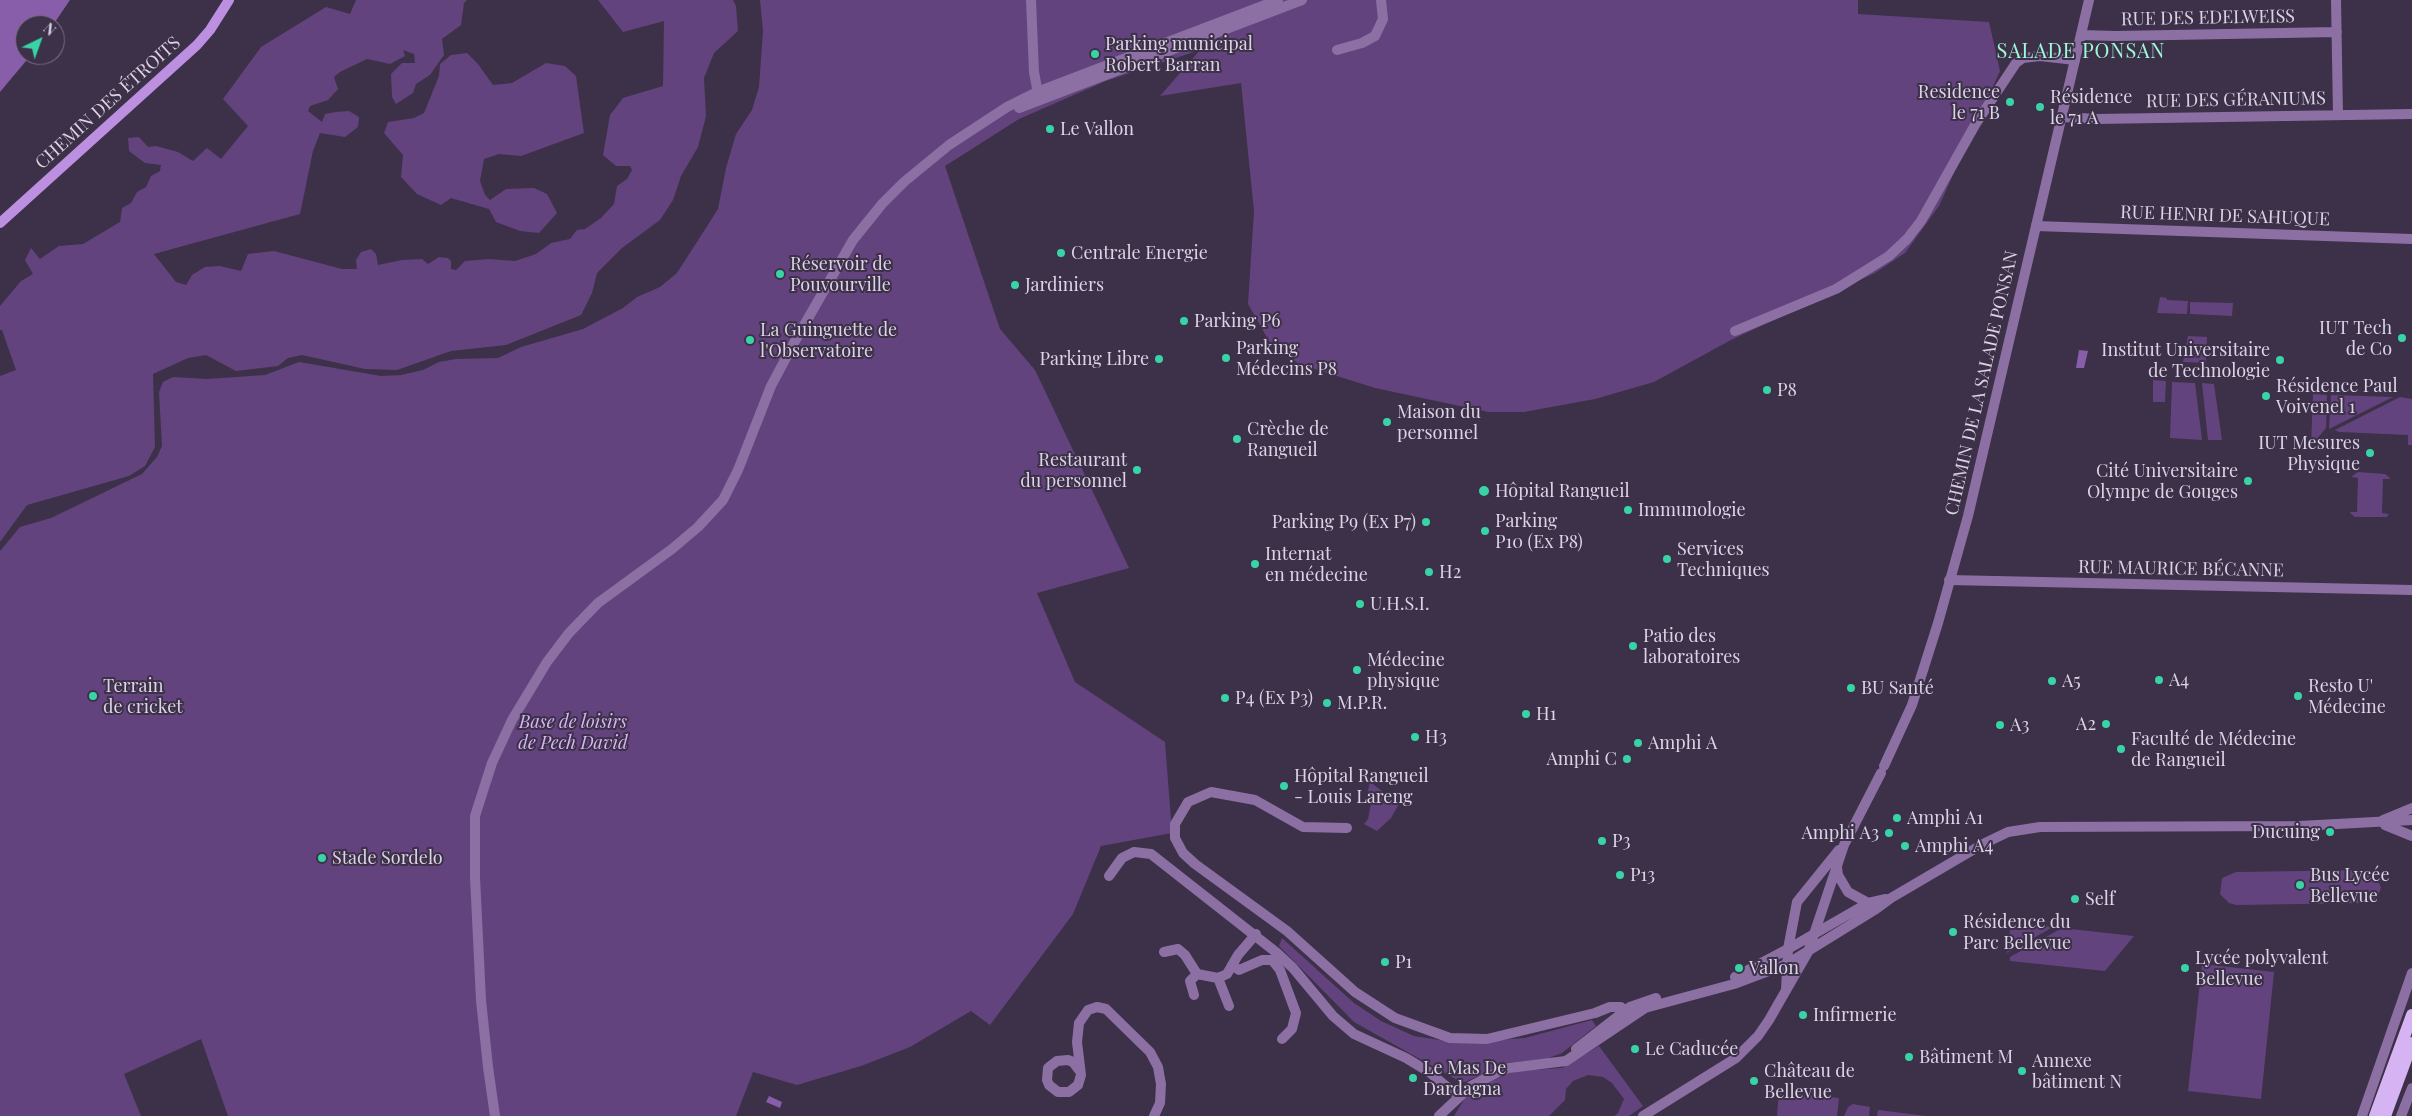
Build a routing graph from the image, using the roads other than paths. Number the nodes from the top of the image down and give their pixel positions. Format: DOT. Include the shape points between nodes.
graph roads {
  1 [pos="229,0"];
  2 [pos="1030,0"];
  3 [pos="1278,0"];
  4 [pos="1302,0"];
  5 [pos="1381,0"];
  6 [pos="2089,0"];
  7 [pos="2336,0"];
  8 [pos="2337,32"];
  9 [pos="2081,35"];
  10 [pos="1337,50"];
  11 [pos="2075,60"];
  12 [pos="1038,96"];
  13 [pos="2412,114"];
  14 [pos="2338,115"];
  15 [pos="2062,117"];
  16 [pos="0,223"];
  17 [pos="2036,226"];
  18 [pos="2412,239"];
  19 [pos="1736,331"];
  20 [pos="1949,580"];
  21 [pos="2412,590"];
  22 [pos="2412,808"];
  23 [pos="2412,820"];
  24 [pos="2377,822"];
  25 [pos="1347,828"];
  26 [pos="2412,836"];
  27 [pos="1844,845"];
  28 [pos="1837,866"];
  29 [pos="1108,876"];
  30 [pos="1891,898"];
  31 [pos="1868,903"];
  32 [pos="1256,934"];
  33 [pos="1813,935"];
  34 [pos="1788,949"];
  35 [pos="1164,952"];
  36 [pos="1808,952"];
  37 [pos="1787,964"];
  38 [pos="1232,965"];
  39 [pos="2412,973"];
  40 [pos="1197,974"];
  41 [pos="1218,978"];
  42 [pos="1786,991"];
  43 [pos="1194,995"];
  44 [pos="1229,1006"];
  45 [pos="2412,1015"];
  46 [pos="1621,1019"];
  47 [pos="1282,1039"];
  48 [pos="1077,1042"];
  49 [pos="2412,1043"];
  50 [pos="1062,1059"];
  51 [pos="1079,1070"];
  52 [pos="2412,1088"];
  53 [pos="1458,1096"];
  54 [pos="495,1116"];
  55 [pos="1154,1116"];
  56 [pos="1439,1116"];
  57 [pos="1644,1116"];
  58 [pos="2362,1116"];
  59 [pos="2375,1116"];
  60 [pos="2385,1116"];
  61 [pos="2402,1116"];
  1 -- 16 [label="main road, CHEMIN DES ÉTROITS" via="197,45"];
  2 -- 12 [label="street"];
  3 -- 12 [label="street"];
  4 -- 12 [label="street"];
  5 -- 10 [label="street" via="1383,19 1375,36"];
  6 -- 9 [label="street, CHEMIN DE LA SALADE PONSAN"];
  7 -- 8 [label="street"];
  8 -- 9 [label="street, RUE DES EDELWEISS"];
  8 -- 14 [label="street"];
  9 -- 11 [label="street, CHEMIN DE LA SALADE PONSAN"];
  11 -- 15 [label="street, CHEMIN DE LA SALADE PONSAN"];
  11 -- 19 [label="street" via="2040,56 2023,58 2016,63 1975,125 1920,221 1889,256 1836,289"];
  12 -- 54 [label="street" via="988,120 949,145 882,204 863,227 780,367 723,500 698,527 598,603 569,633 547,662 512,720 480,796 474,834 482,1007"];
  13 -- 14 [label="street, RUE DES GÉRANIUMS"];
  14 -- 15 [label="street, RUE DES GÉRANIUMS"];
  15 -- 17 [label="street, CHEMIN DE LA SALADE PONSAN"];
  17 -- 18 [label="street, RUE HENRI DE SAHUQUE"];
  17 -- 20 [label="street, CHEMIN DE LA SALADE PONSAN" via="1968,516"];
  20 -- 21 [label="street, RUE MAURICE BÉCANNE"];
  20 -- 27 [label="street, CHEMIN DE LA SALADE PONSAN" via="1912,705"];
  22 -- 24 [label="street"];
  23 -- 24 [label="street"];
  24 -- 26 [label="street"];
  24 -- 30 [label="street" via="2023,829 1983,844"];
  25 -- 46 [label="street" via="1303,827 1255,800 1211,792 1188,802 1176,824 1175,838 1183,854 1195,864 1287,931 1355,992 1394,1018 1450,1038 1487,1039 1595,1013 1610,1006 1621,1007"];
  27 -- 28 [label="street, CHEMIN DE LA SALADE PONSAN"];
  27 -- 34 [label="street, CHEMIN DE LA SALADE PONSAN" via="1797,902"];
  28 -- 31 [label="street" via="1845,888"];
  28 -- 33 [label="street, CHEMIN DE LA SALADE PONSAN"];
  29 -- 32 [label="street" via="1122,858 1134,852 1151,854"];
  30 -- 31 [label="street"];
  30 -- 36 [label="street"];
  31 -- 33 [label="street"];
  32 -- 38 [label="street"];
  32 -- 53 [label="street" via="1293,968 1333,1016 1354,1034 1406,1058"];
  33 -- 34 [label="street"];
  33 -- 36 [label="street, CHEMIN DE LA SALADE PONSAN"];
  34 -- 37 [label="street, CHEMIN DE LA SALADE PONSAN"];
  34 -- 46 [label="street" via="1733,978 1640,1002"];
  35 -- 40 [label="street" via="1178,949"];
  36 -- 37 [label="street"];
  36 -- 42 [label="street"];
  37 -- 42 [label="street, CHEMIN DE LA SALADE PONSAN"];
  37 -- 46 [label="street" via="1734,984 1654,1005"];
  38 -- 41 [label="street" via="1227,974"];
  38 -- 47 [label="street" via="1239,970 1262,960 1272,960 1280,970 1296,1013 1292,1028"];
  39 -- 58 [label="street"];
  40 -- 41 [label="street"];
  40 -- 43 [label="street" via="1190,981"];
  41 -- 44 [label="street"];
  42 -- 57 [label="street" via="1758,1036 1736,1058"];
  45 -- 59 [label="main road"];
  46 -- 53 [label="street" via="1577,1056 1555,1063 1509,1068 1486,1077"];
  48 -- 50 [label="street"];
  48 -- 51 [label="street"];
  48 -- 55 [label="street" via="1079,1023 1088,1010 1097,1007 1114,1015 1150,1052 1158,1067 1162,1084 1160,1103"];
  49 -- 60 [label="main road"];
  50 -- 51 [label="street" via="1073,1062"];
  50 -- 51 [label="street" via="1048,1068 1047,1080 1053,1089 1064,1093 1074,1089 1080,1080"];
  52 -- 61 [label="street"];
  53 -- 56 [label="street"];
}
